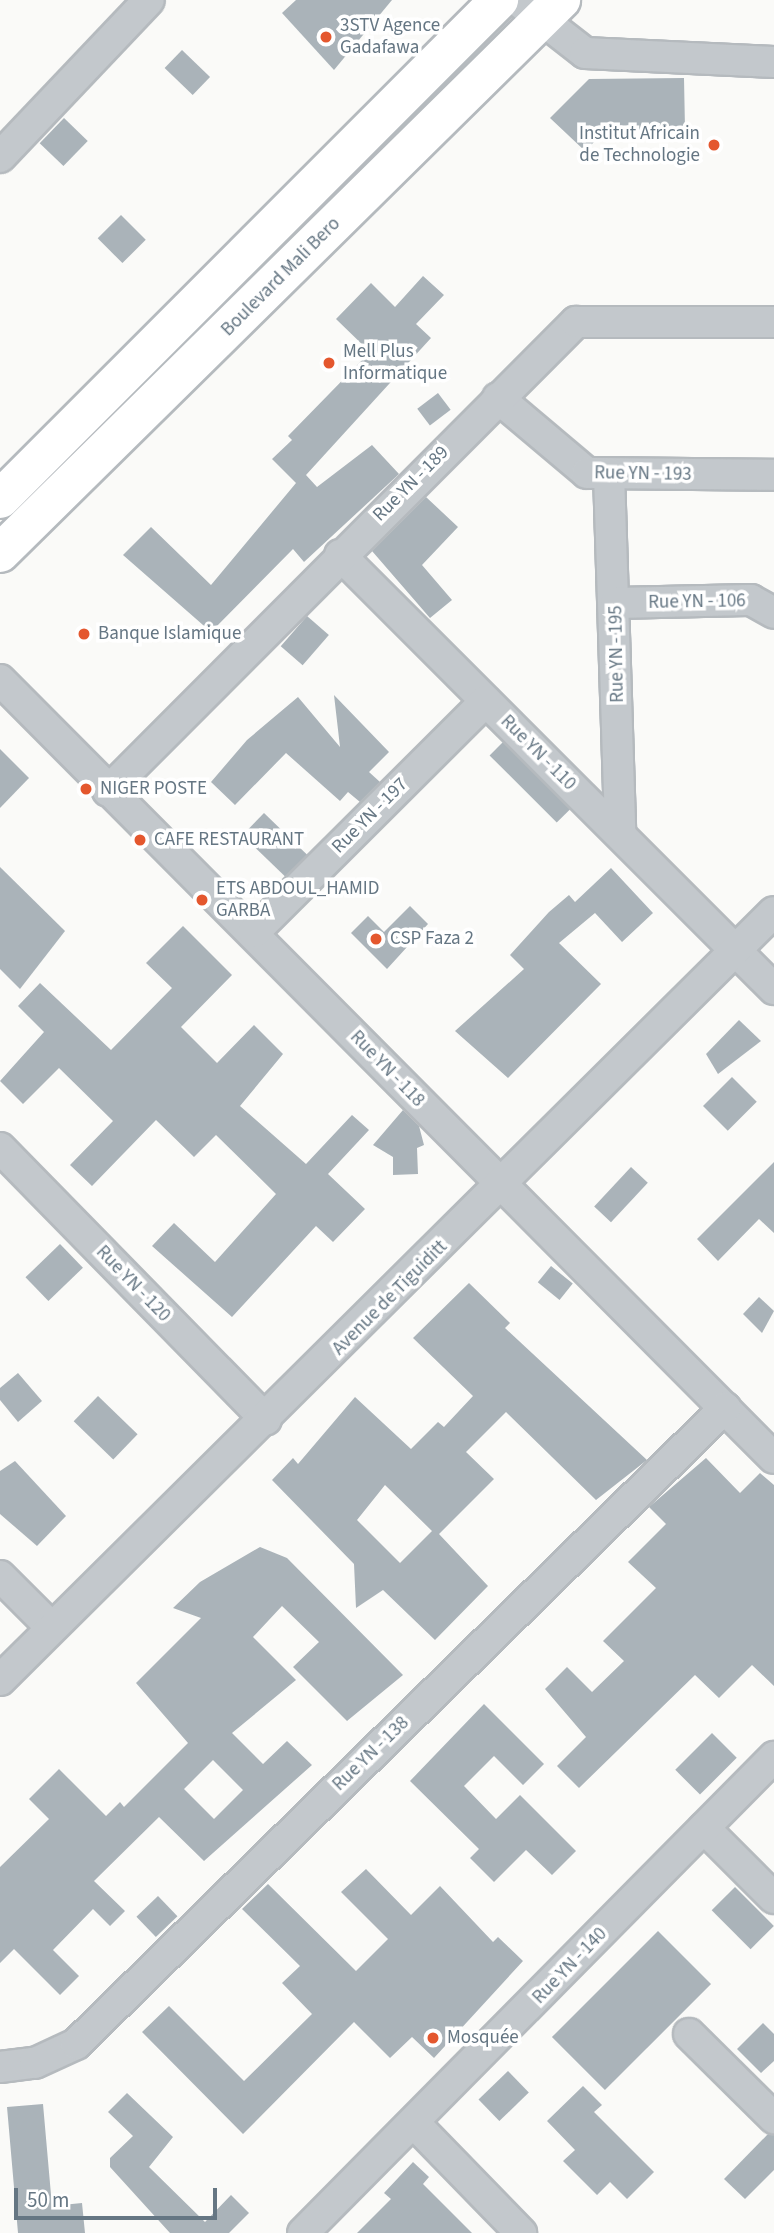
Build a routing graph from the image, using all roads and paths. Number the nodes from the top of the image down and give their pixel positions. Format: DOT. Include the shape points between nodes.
graph roads {
  1 [pos="149,0"];
  2 [pos="499,0"];
  3 [pos="540,7"];
  4 [pos="774,62"];
  5 [pos="3,150"];
  6 [pos="774,323"];
  7 [pos="498,397"];
  8 [pos="609,474"];
  9 [pos="774,475"];
  10 [pos="0,499"];
  11 [pos="0,553"];
  12 [pos="340,555"];
  13 [pos="616,603"];
  14 [pos="774,612"];
  15 [pos="0,680"];
  16 [pos="486,701"];
  17 [pos="108,791"];
  18 [pos="620,834"];
  19 [pos="774,912"];
  20 [pos="254,932"];
  21 [pos="735,950"];
  22 [pos="774,989"];
  23 [pos="0,1149"];
  24 [pos="503,1186"];
  25 [pos="724,1408"];
  26 [pos="266,1420"];
  27 [pos="774,1458"];
  28 [pos="0,1576"];
  29 [pos="51,1627"];
  30 [pos="0,1680"];
  31 [pos="774,1757"];
  32 [pos="704,1828"];
  33 [pos="774,1898"];
  34 [pos="689,2034"];
  35 [pos="0,2067"];
  36 [pos="774,2118"];
  37 [pos="416,2125"];
  38 [pos="303,2233"];
  39 [pos="521,2233"];
  1 -- 5 [label="street"];
  2 -- 10 [label="main road"];
  3 -- 4 [label="street" via="585,53"];
  3 -- 11 [label="main road, Boulevard Mali Bero"];
  6 -- 7 [label="street, Rue YN - 189" via="580,320"];
  7 -- 8 [label="street, Rue YN - 193" via="581,471"];
  7 -- 12 [label="street, Rue YN - 189"];
  8 -- 9 [label="street, Rue YN - 193"];
  8 -- 13 [label="street, Rue YN - 195"];
  12 -- 16 [label="street, Rue YN - 110"];
  12 -- 17 [label="street, Rue YN - 189"];
  13 -- 14 [label="street, Rue YN - 106" via="751,600"];
  13 -- 18 [label="street, Rue YN - 195"];
  15 -- 17 [label="street, Rue YN - 118"];
  16 -- 18 [label="street, Rue YN - 110"];
  16 -- 20 [label="street, Rue YN - 197"];
  17 -- 20 [label="street, Rue YN - 118"];
  18 -- 21 [label="street, Rue YN - 110"];
  19 -- 21 [label="street, Avenue de Tiguiditt"];
  20 -- 24 [label="street, Rue YN - 118"];
  21 -- 22 [label="street, Rue YN - 110"];
  21 -- 24 [label="street, Avenue de Tiguiditt"];
  23 -- 26 [label="street, Rue YN - 120"];
  24 -- 25 [label="street, Rue YN - 118"];
  24 -- 26 [label="street, Avenue de Tiguiditt"];
  25 -- 27 [label="street, Rue YN - 118"];
  25 -- 35 [label="street, Rue YN - 138" via="76,2044 35,2063"];
  26 -- 29 [label="street, Avenue de Tiguiditt"];
  28 -- 29 [label="street"];
  29 -- 30 [label="street, Avenue de Tiguiditt"];
  31 -- 32 [label="street, Rue YN - 140"];
  32 -- 33 [label="street"];
  32 -- 37 [label="street, Rue YN - 140"];
  34 -- 36 [label="street"];
  37 -- 38 [label="street, Rue YN - 140"];
  37 -- 39 [label="street"];
}
